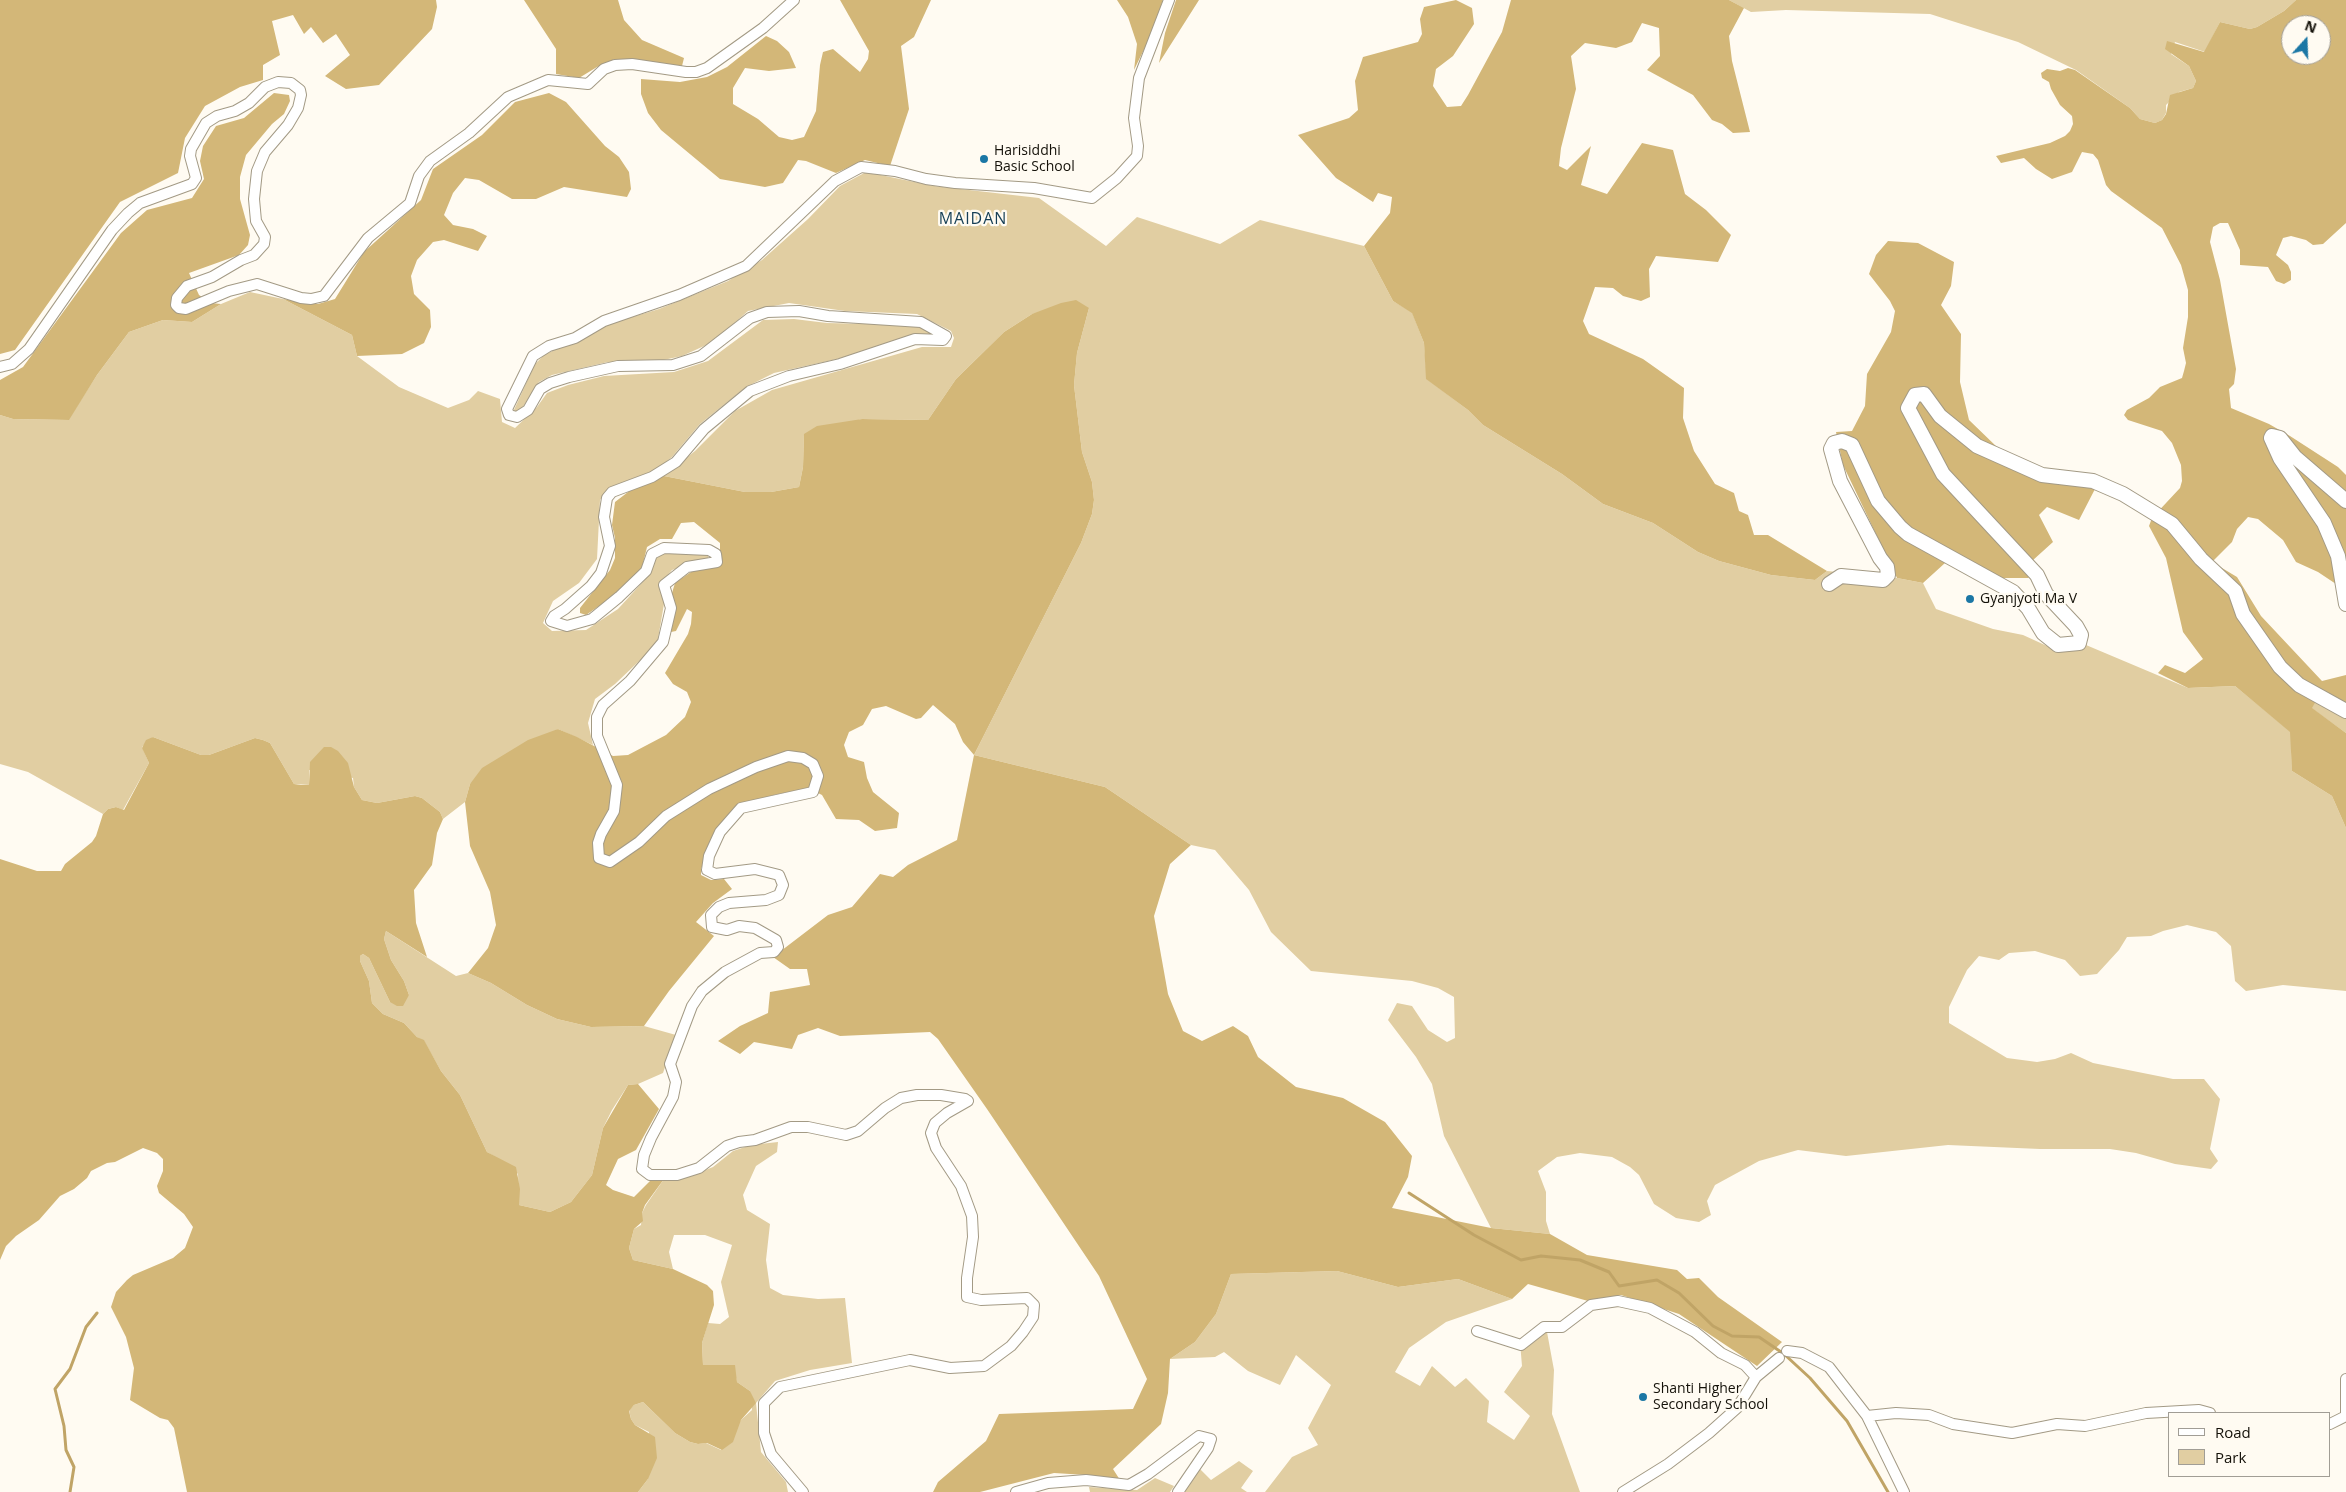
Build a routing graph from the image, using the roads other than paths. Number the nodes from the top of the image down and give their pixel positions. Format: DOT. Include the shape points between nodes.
graph roads {
  1 [pos="794,0"];
  2 [pos="1169,0"];
  3 [pos="0,367"];
  4 [pos="2346,501"];
  5 [pos="1829,584"];
  6 [pos="2346,604"];
  7 [pos="2346,711"];
  8 [pos="1477,1331"];
  9 [pos="1756,1377"];
  10 [pos="2346,1379"];
  11 [pos="2206,1412"];
  12 [pos="1867,1416"];
  13 [pos="2331,1424"];
  14 [pos="803,1492"];
  15 [pos="1016,1492"];
  16 [pos="1178,1492"];
  17 [pos="1623,1492"];
  18 [pos="1904,1492"];
  1 -- 3 [label="street" via="763,28 707,68 686,72 632,64 615,65 604,69 588,84 548,80 508,97 469,133 430,160 419,176 410,203 368,238 324,296 301,298 257,284 179,308 177,298 183,288 254,255 264,244 265,236 256,221 256,170 265,152 288,125 302,94 291,82 265,87 249,103 206,123 191,149 196,178 192,184 146,201 128,213 112,230 29,349 12,364"];
  2 -- 14 [label="street" via="1139,78 1134,118 1138,146 1136,156 1117,178 1092,198 1034,188 955,183 861,167 835,181 746,266 679,295 604,321 533,356 507,409 509,415 517,417 528,410 540,389 570,377 618,366 673,365 701,356 750,318 767,312 799,311 921,322 946,336 943,340 916,339 840,364 789,376 750,391 704,429 676,462 652,477 612,492 607,498 604,517 610,546 601,573 592,586 554,616 551,622 567,626 592,618 646,571 652,554 664,548 709,550 716,554 717,562 687,567 664,585 671,608 662,642 630,681 602,705 597,717 598,736 617,785 614,811 598,843 599,858 610,862 639,842 666,816 709,789 756,767 788,756 803,758 813,764 818,776 813,792 741,808 720,832 707,870 715,874 755,869 779,875 783,885 779,895 766,900 729,903 719,908 711,915 712,927 727,930 740,926 754,928 776,940 778,947 774,952 760,953 725,972 702,991 692,1006 670,1064 676,1082 673,1097 644,1155 642,1169 650,1175 677,1175 699,1168 727,1146 791,1127 846,1135 858,1131 885,1108 909,1096 941,1095 964,1099 968,1101 936,1123 930,1133 961,1186 972,1216 967,1297 981,1300 1027,1298 1034,1305 1033,1317 1012,1346 984,1366 950,1368 910,1360 780,1387 764,1403 764,1434 771,1454"];
  4 -- 6 [label="street" via="2301,463 2280,438 2272,436 2280,458 2324,523 2338,556"];
  5 -- 7 [label="street" via="1841,576 1883,580 1888,575 1887,567 1840,481 1831,450 1834,442 1842,440 1852,445 1878,501 1908,534 2013,592 2028,608 2043,633 2058,645 2079,644 2081,635 2076,626 2046,594 2037,575 1943,474 1908,408 1914,395 1924,394 1940,416 1977,446 2042,475 2093,481 2123,494 2172,524 2201,559 2235,591 2243,614 2280,667 2299,685"];
  8 -- 9 [label="street" via="1520,1345 1544,1327 1562,1327 1591,1304 1635,1303 1695,1332 1721,1353 1745,1365"];
  9 -- 12 [label="street" via="1783,1354 1802,1353 1829,1367"];
  9 -- 17 [label="street" via="1737,1408 1709,1434"];
  10 -- 13 [label="street" via="2346,1416"];
  11 -- 12 [label="street" via="2146,1413 2085,1426 2057,1424 2012,1434 1953,1424 1929,1414"];
  12 -- 18 [label="street"];
  15 -- 16 [label="street" via="1048,1483 1086,1480 1129,1485 1199,1436 1211,1439"];
}
